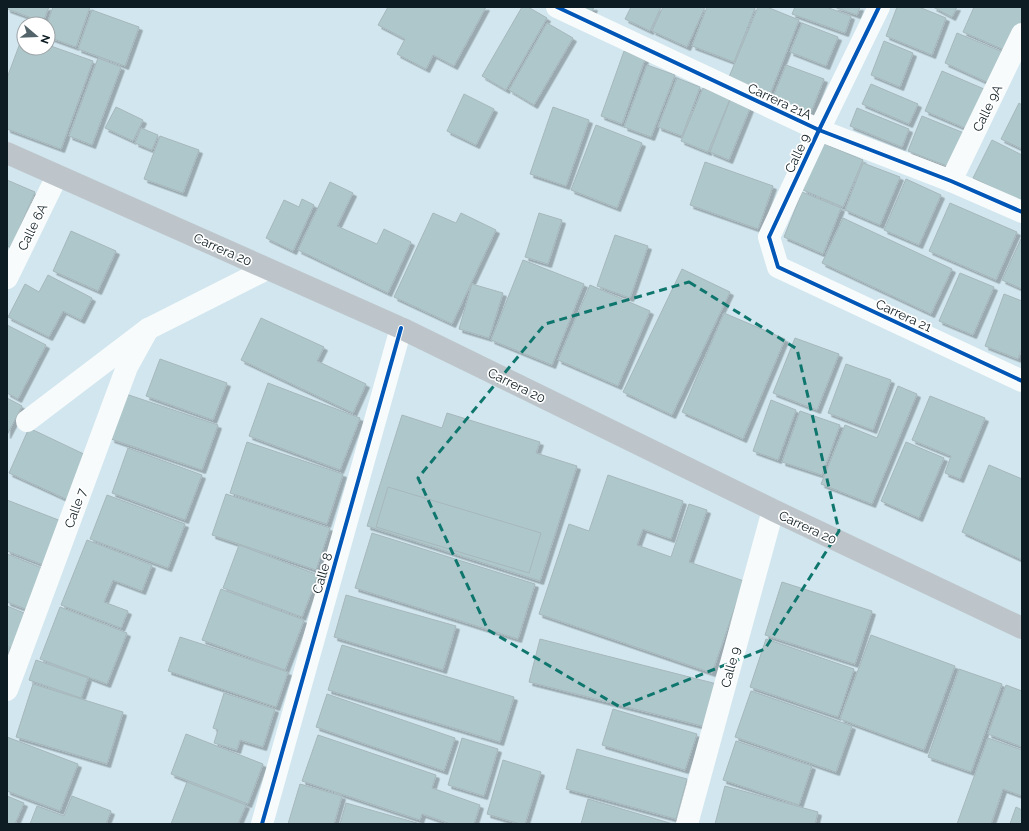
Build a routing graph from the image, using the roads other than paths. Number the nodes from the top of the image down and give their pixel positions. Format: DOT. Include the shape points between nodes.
graph roads {
  1 [pos="557,7"];
  2 [pos="879,7"];
  3 [pos="1022,34"];
  4 [pos="819,130"];
  5 [pos="7,154"];
  6 [pos="57,176"];
  7 [pos="951,181"];
  8 [pos="1022,212"];
  9 [pos="260,266"];
  10 [pos="778,267"];
  11 [pos="7,278"];
  12 [pos="401,328"];
  13 [pos="148,329"];
  14 [pos="1022,381"];
  15 [pos="27,421"];
  16 [pos="773,510"];
  17 [pos="1022,628"];
  18 [pos="7,690"];
  19 [pos="262,824"];
  20 [pos="687,824"];
  1 -- 4 [label="street, Carrera 21A"];
  2 -- 4 [label="street, Calle 9"];
  3 -- 7 [label="street, Calle 9A"];
  4 -- 7 [label="street, Carrera 21A"];
  4 -- 10 [label="street, Calle 9" via="769,238"];
  5 -- 6 [label="main road, Carrera 20"];
  6 -- 9 [label="main road, Carrera 20"];
  6 -- 11 [label="street, Calle 6A"];
  7 -- 8 [label="street, Carrera 21A"];
  9 -- 12 [label="main road, Carrera 20"];
  9 -- 13 [label="street"];
  10 -- 14 [label="street, Carrera 21"];
  12 -- 16 [label="main road, Carrera 20"];
  12 -- 19 [label="street, Calle 8"];
  13 -- 15 [label="street"];
  13 -- 18 [label="street, Calle 7" via="127,367"];
  16 -- 17 [label="main road, Carrera 20"];
  16 -- 20 [label="street, Calle 9"];
}
